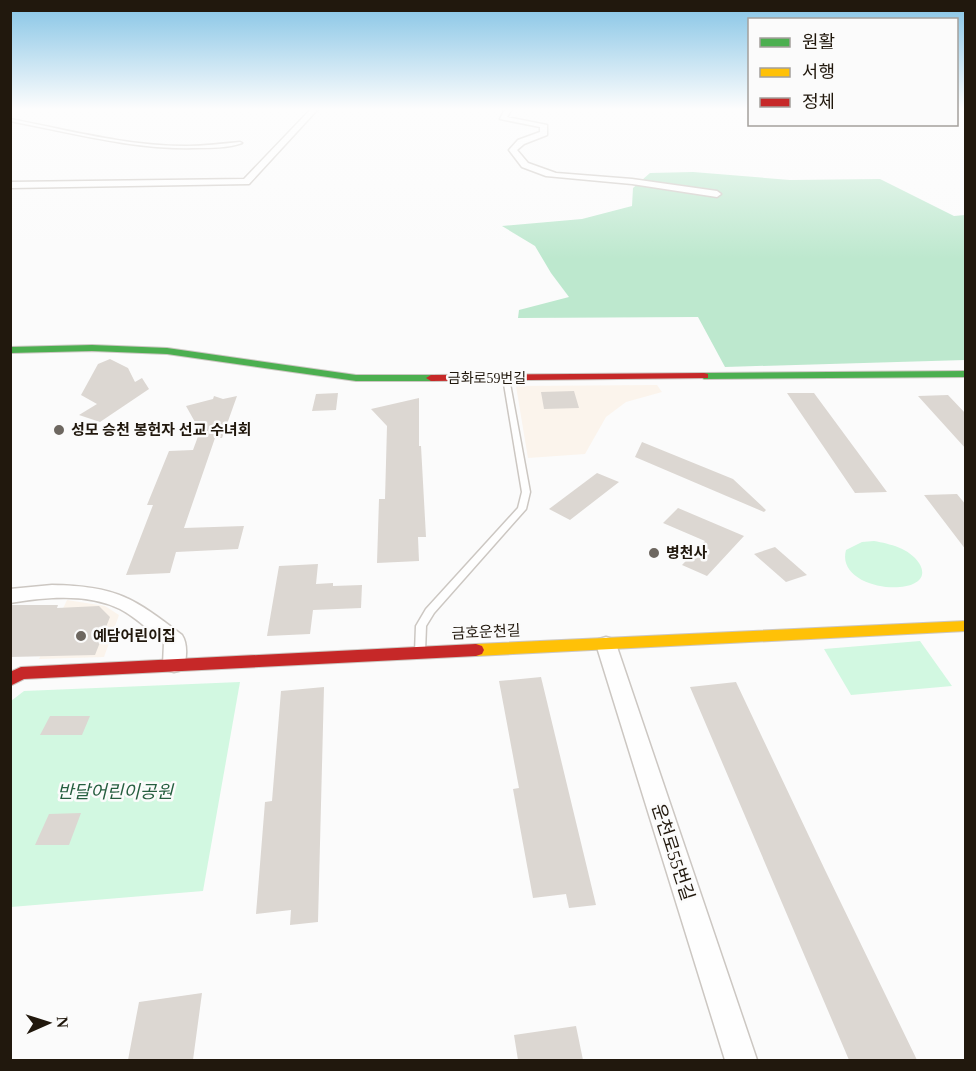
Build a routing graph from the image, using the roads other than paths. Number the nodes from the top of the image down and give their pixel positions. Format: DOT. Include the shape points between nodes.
graph roads {
  1 [pos="268,159"];
  2 [pos="517,159"];
  3 [pos="10,185"];
  4 [pos="717,194"];
  5 [pos="10,350"];
  6 [pos="966,374"];
  7 [pos="506,378"];
  8 [pos="10,596"];
  9 [pos="966,626"];
  10 [pos="606,644"];
  11 [pos="420,652"];
  12 [pos="174,664"];
  13 [pos="10,680"];
  14 [pos="741,1060"];
  1 -- 3 [label="street" via="246,182"];
  2 -- 4 [label="street" via="535,170 559,176"];
  5 -- 7 [label="street, 금화로59번길" via="166,351 356,378"];
  6 -- 7 [label="street, 금화로59번길"];
  7 -- 11 [label="lane" via="526,492 522,509 430,611 422,626"];
  8 -- 12 [label="street" via="58,592 123,602 175,640"];
  9 -- 10 [label="street, 금호운천길"];
  10 -- 11 [label="street, 금호운천길"];
  10 -- 14 [label="street, 운천로55번길"];
  11 -- 12 [label="street, 금호운천길"];
  12 -- 13 [label="street, 금호운천길" via="21,673"];
}
